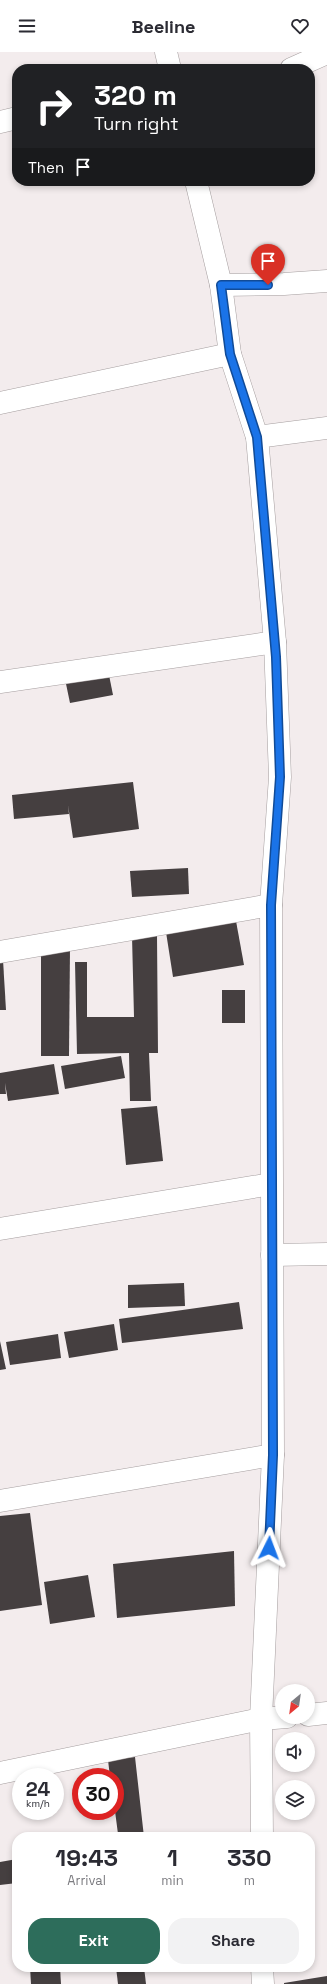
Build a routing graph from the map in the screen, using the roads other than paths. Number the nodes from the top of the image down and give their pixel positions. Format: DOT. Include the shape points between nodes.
graph roads {
  1 [pos="166,52"];
  2 [pos="327,53"];
  3 [pos="169,64"];
  4 [pos="302,64"];
  5 [pos="12,119"];
  6 [pos="0,122"];
  7 [pos="197,186"];
  8 [pos="327,281"];
  9 [pos="221,285"];
  10 [pos="230,354"];
  11 [pos="0,403"];
  12 [pos="327,428"];
  13 [pos="257,437"];
  14 [pos="275,642"];
  15 [pos="0,682"];
  16 [pos="271,905"];
  17 [pos="0,952"];
  18 [pos="271,1184"];
  19 [pos="0,1229"];
  20 [pos="327,1254"];
  21 [pos="272,1255"];
  22 [pos="273,1455"];
  23 [pos="0,1501"];
  24 [pos="327,1713"];
  25 [pos="315,1714"];
  26 [pos="275,1718"];
  27 [pos="261,1719"];
  28 [pos="0,1773"];
  29 [pos="262,1832"];
  30 [pos="262,1972"];
  31 [pos="263,1984"];
  1 -- 3 [label="street"];
  2 -- 4 [label="street"];
  5 -- 6 [label="street"];
  7 -- 9 [label="street"];
  8 -- 9 [label="street"];
  9 -- 10 [label="street"];
  10 -- 11 [label="street"];
  10 -- 13 [label="street"];
  12 -- 13 [label="street"];
  13 -- 14 [label="street"];
  14 -- 15 [label="street"];
  14 -- 16 [label="street" via="280,777"];
  16 -- 17 [label="street"];
  16 -- 18 [label="street"];
  18 -- 19 [label="street"];
  18 -- 21 [label="street"];
  20 -- 21 [label="street"];
  21 -- 22 [label="street"];
  22 -- 23 [label="street"];
  22 -- 27 [label="street"];
  24 -- 25 [label="street"];
  26 -- 27 [label="street"];
  27 -- 28 [label="street"];
  27 -- 29 [label="street"];
  30 -- 31 [label="street"];
}
